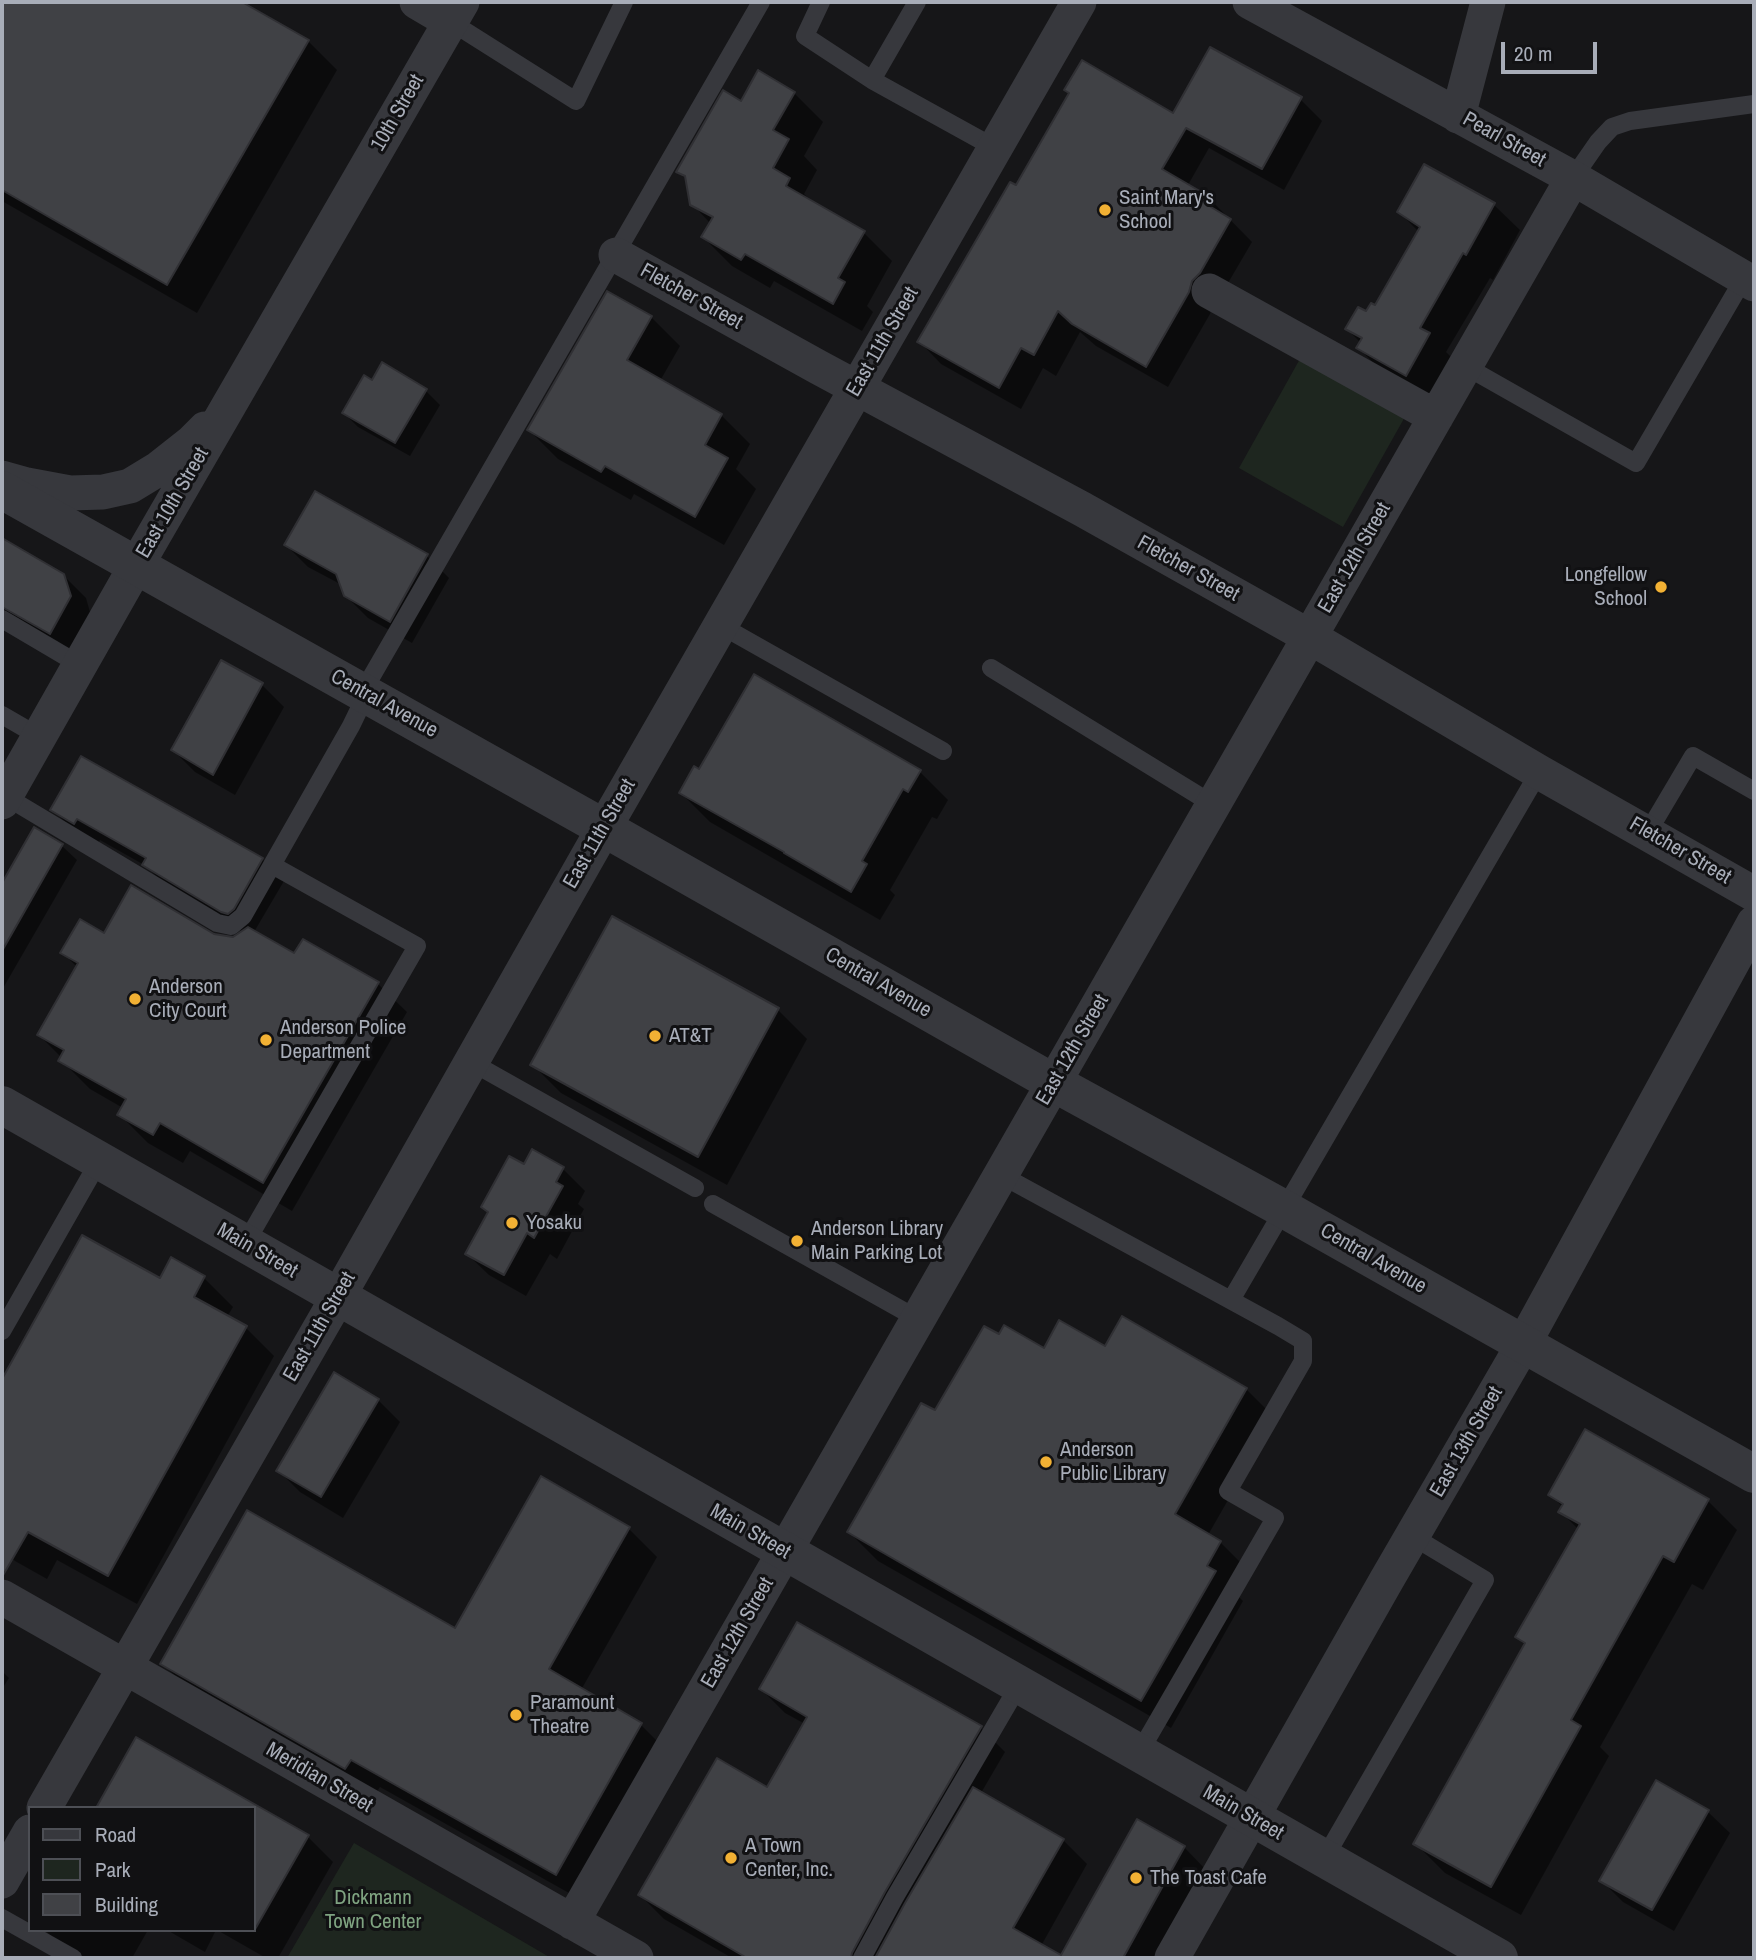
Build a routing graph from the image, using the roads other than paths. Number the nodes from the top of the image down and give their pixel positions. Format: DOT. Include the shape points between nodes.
graph roads {
  1 [pos="417,2"];
  2 [pos="624,2"];
  3 [pos="761,2"];
  4 [pos="821,2"];
  5 [pos="917,2"];
  6 [pos="1079,2"];
  7 [pos="1250,2"];
  8 [pos="1488,2"];
  9 [pos="457,12"];
  10 [pos="872,80"];
  11 [pos="1754,104"];
  12 [pos="1458,116"];
  13 [pos="995,148"];
  14 [pos="1573,178"];
  15 [pos="346,205"];
  16 [pos="616,255"];
  17 [pos="1749,281"];
  18 [pos="1209,291"];
  19 [pos="1465,366"];
  20 [pos="250,371"];
  21 [pos="857,388"];
  22 [pos="1436,417"];
  23 [pos="2,478"];
  24 [pos="2,491"];
  25 [pos="136,566"];
  26 [pos="2,619"];
  27 [pos="720,625"];
  28 [pos="1310,637"];
  29 [pos="80,665"];
  30 [pos="991,668"];
  31 [pos="364,694"];
  32 [pos="2,715"];
  33 [pos="40,737"];
  34 [pos="943,751"];
  35 [pos="1539,772"];
  36 [pos="1754,791"];
  37 [pos="4,799"];
  38 [pos="1214,805"];
  39 [pos="604,828"];
  40 [pos="1648,832"];
  41 [pos="272,865"];
  42 [pos="1754,894"];
  43 [pos="1754,923"];
  44 [pos="471,1062"];
  45 [pos="1054,1083"];
  46 [pos="2,1105"];
  47 [pos="99,1161"];
  48 [pos="1001,1175"];
  49 [pos="695,1188"];
  50 [pos="713,1204"];
  51 [pos="1284,1209"];
  52 [pos="245,1244"];
  53 [pos="338,1297"];
  54 [pos="1231,1300"];
  55 [pos="918,1319"];
  56 [pos="2,1331"];
  57 [pos="1524,1343"];
  58 [pos="1754,1474"];
  59 [pos="1412,1536"];
  60 [pos="785,1552"];
  61 [pos="2,1597"];
  62 [pos="125,1667"];
  63 [pos="1019,1685"];
  64 [pos="1139,1754"];
  65 [pos="45,1806"];
  66 [pos="1251,1817"];
  67 [pos="28,1836"];
  68 [pos="1324,1859"];
  69 [pos="2,1881"];
  70 [pos="2,1918"];
  71 [pos="572,1922"];
  72 [pos="74,1958"];
  73 [pos="636,1958"];
  74 [pos="862,1958"];
  75 [pos="1172,1958"];
  76 [pos="1499,1958"];
  1 -- 9 [label="street"];
  2 -- 9 [label="lane" via="576,101"];
  3 -- 16 [label="lane"];
  4 -- 10 [label="lane" via="804,36"];
  5 -- 10 [label="lane"];
  6 -- 13 [label="street, East 11th Street"];
  7 -- 12 [label="street, Pearl Street"];
  8 -- 12 [label="street"];
  9 -- 15 [label="street, 10th Street"];
  10 -- 13 [label="lane"];
  11 -- 14 [label="lane" via="1612,127"];
  12 -- 14 [label="street, Pearl Street"];
  13 -- 21 [label="street, East 11th Street"];
  14 -- 17 [label="street, Pearl Street"];
  14 -- 19 [label="street, East 12th Street"];
  15 -- 20 [label="street, East 10th Street"];
  16 -- 21 [label="street, Fletcher Street"];
  16 -- 31 [label="lane"];
  17 -- 19 [label="lane" via="1636,463"];
  18 -- 22 [label="street"];
  19 -- 22 [label="street, East 12th Street"];
  20 -- 23 [label="street" via="220,414 191,443 130,485 70,493"];
  20 -- 25 [label="street, East 10th Street"];
  21 -- 27 [label="street, East 11th Street"];
  21 -- 28 [label="street, Fletcher Street"];
  22 -- 28 [label="street, East 12th Street"];
  24 -- 25 [label="street, Central Avenue"];
  25 -- 29 [label="street, East 10th Street"];
  25 -- 31 [label="street, Central Avenue"];
  26 -- 29 [label="lane"];
  27 -- 34 [label="lane"];
  27 -- 39 [label="street, East 11th Street"];
  28 -- 35 [label="street, Fletcher Street"];
  28 -- 38 [label="street, East 12th Street"];
  29 -- 33 [label="street, East 10th Street"];
  30 -- 38 [label="lane"];
  31 -- 39 [label="street, Central Avenue"];
  31 -- 41 [label="lane" via="351,726"];
  32 -- 33 [label="lane"];
  33 -- 37 [label="street, East 10th Street"];
  35 -- 40 [label="street, Fletcher Street"];
  35 -- 51 [label="lane"];
  36 -- 40 [label="lane" via="1693,756"];
  37 -- 41 [label="lane" via="218,923 231,926 243,916"];
  38 -- 45 [label="street, East 12th Street"];
  39 -- 44 [label="street, East 11th Street"];
  39 -- 45 [label="street, Central Avenue"];
  40 -- 42 [label="street, Fletcher Street"];
  41 -- 52 [label="lane" via="417,946"];
  43 -- 57 [label="street, East 13th Street"];
  44 -- 49 [label="lane"];
  44 -- 53 [label="street, East 11th Street"];
  45 -- 48 [label="street, East 12th Street"];
  45 -- 51 [label="street, Central Avenue"];
  46 -- 47 [label="street, Main Street"];
  47 -- 52 [label="street, Main Street"];
  47 -- 56 [label="lane"];
  48 -- 54 [label="lane"];
  48 -- 55 [label="street, East 12th Street"];
  50 -- 55 [label="lane"];
  51 -- 54 [label="lane"];
  51 -- 57 [label="street, Central Avenue"];
  52 -- 53 [label="street, Main Street"];
  53 -- 60 [label="street, Main Street"];
  53 -- 62 [label="street, East 11th Street"];
  54 -- 64 [label="lane" via="1303,1341 1303,1361 1228,1491 1275,1518"];
  55 -- 60 [label="street, East 12th Street"];
  57 -- 58 [label="street, Central Avenue"];
  57 -- 59 [label="street, East 13th Street"];
  59 -- 66 [label="street, East 13th Street"];
  59 -- 68 [label="lane" via="1485,1580"];
  60 -- 63 [label="street, Main Street"];
  60 -- 71 [label="street, East 12th Street"];
  61 -- 62 [label="street, Meridian Street"];
  62 -- 65 [label="street, East 11th Street"];
  62 -- 71 [label="street, Meridian Street"];
  63 -- 64 [label="street, Main Street"];
  63 -- 74 [label="lane"];
  64 -- 66 [label="street, Main Street"];
  66 -- 68 [label="street, Main Street"];
  66 -- 75 [label="street, East 13th Street"];
  67 -- 69 [label="street"];
  68 -- 76 [label="street, Main Street"];
  70 -- 72 [label="lane"];
  71 -- 73 [label="street, Meridian Street"];
}
